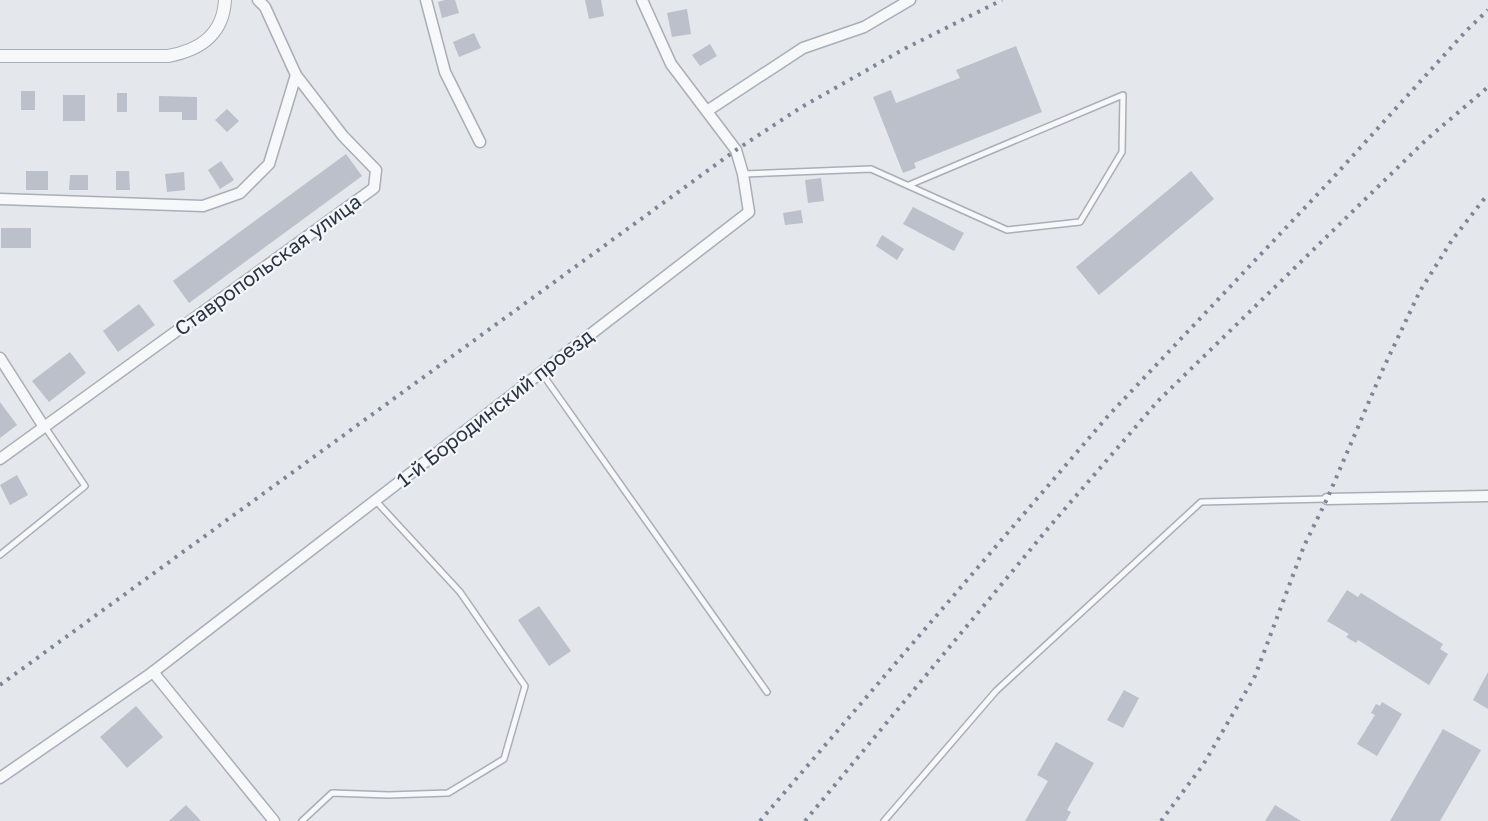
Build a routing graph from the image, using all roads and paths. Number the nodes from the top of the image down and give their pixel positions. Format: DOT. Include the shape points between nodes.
graph roads {
  1 [pos="225,0"];
  2 [pos="258,0"];
  3 [pos="426,0"];
  4 [pos="642,0"];
  5 [pos="910,0"];
  6 [pos="0,56"];
  7 [pos="296,75"];
  8 [pos="707,111"];
  9 [pos="480,142"];
  10 [pos="743,174"];
  11 [pos="909,185"];
  12 [pos="0,199"];
  13 [pos="0,358"];
  14 [pos="541,372"];
  15 [pos="44,427"];
  16 [pos="0,459"];
  17 [pos="1488,496"];
  18 [pos="1327,499"];
  19 [pos="375,500"];
  20 [pos="0,555"];
  21 [pos="153,672"];
  22 [pos="767,692"];
  23 [pos="0,778"];
  24 [pos="274,821"];
  25 [pos="302,821"];
  26 [pos="884,821"];
  1 -- 6 [label="street" via="215,32 202,45 186,52 168,56"];
  2 -- 7 [label="street, Ставропольская улица" via="265,7"];
  3 -- 9 [label="street" via="446,72"];
  4 -- 8 [label="street, 1-й Бородинский проезд" via="671,64"];
  5 -- 8 [label="street" via="864,27 803,48"];
  7 -- 12 [label="street" via="268,164 240,193 203,206"];
  7 -- 15 [label="street, Ставропольская улица" via="343,136 376,170 374,188"];
  8 -- 10 [label="street, 1-й Бородинский проезд" via="732,143"];
  10 -- 11 [label="lane" via="872,169"];
  10 -- 14 [label="street, 1-й Бородинский проезд" via="749,212"];
  11 -- 11 [label="lane" via="1008,230 1080,222 1122,152 1123,95"];
  13 -- 15 [label="street"];
  14 -- 19 [label="street, 1-й Бородинский проезд"];
  14 -- 22 [label="lane"];
  15 -- 16 [label="street, Ставропольская улица"];
  15 -- 20 [label="lane" via="85,486"];
  17 -- 18 [label="street"];
  18 -- 26 [label="lane" via="1201,502 996,691"];
  19 -- 21 [label="street, 1-й Бородинский проезд"];
  19 -- 25 [label="lane" via="460,592 525,686 504,759 448,793 332,793"];
  21 -- 23 [label="street, 1-й Бородинский проезд"];
  21 -- 24 [label="street"];
}
